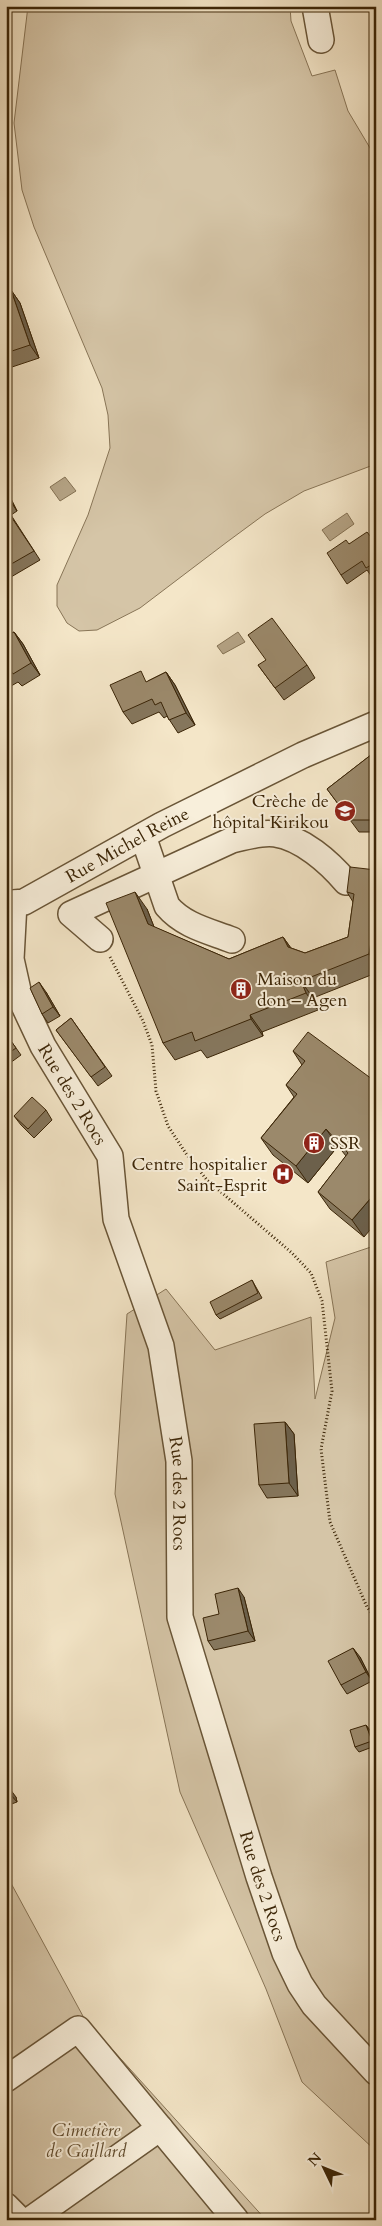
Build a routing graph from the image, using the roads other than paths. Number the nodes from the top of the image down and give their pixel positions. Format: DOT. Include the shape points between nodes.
graph roads {
  1 [pos="315,6"];
  2 [pos="321,40"];
  3 [pos="376,724"];
  4 [pos="143,836"];
  5 [pos="157,876"];
  6 [pos="346,882"];
  7 [pos="10,900"];
  8 [pos="100,939"];
  9 [pos="232,940"];
  10 [pos="376,2072"];
  11 [pos="6,2079"];
  12 [pos="160,2128"];
  13 [pos="6,2206"];
  14 [pos="20,2220"];
  15 [pos="30,2220"];
  16 [pos="236,2220"];
  1 -- 2 [label="street"];
  3 -- 4 [label="street, Rue Michel Reine" via="303,755"];
  4 -- 5 [label="street"];
  4 -- 7 [label="street, Rue Michel Reine" via="24,902"];
  5 -- 6 [label="street" via="232,840 275,834 309,848"];
  5 -- 8 [label="street" via="71,914"];
  5 -- 9 [label="street" via="167,906 174,914 187,924"];
  7 -- 10 [label="street, Rue des 2 Rocs" via="11,959 20,995 43,1046 110,1156 116,1219 161,1346 179,1460 180,1617 259,1878 285,1953 300,1984 314,2005"];
  11 -- 12 [label="street" via="78,2029"];
  12 -- 15 [label="street"];
  12 -- 16 [label="street"];
  13 -- 14 [label="street"];
}
